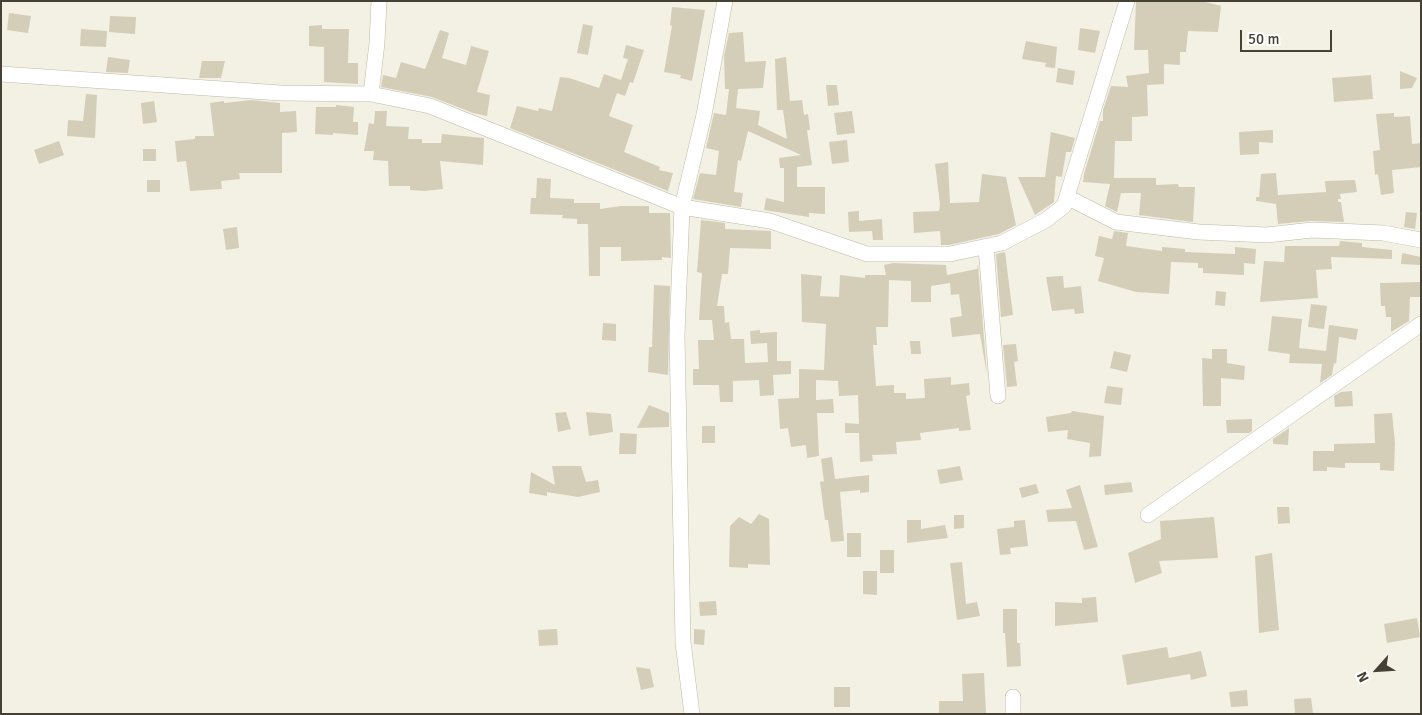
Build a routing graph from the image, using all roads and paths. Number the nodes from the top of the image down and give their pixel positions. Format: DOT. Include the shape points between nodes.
graph roads {
  1 [pos="378,1"];
  2 [pos="725,1"];
  3 [pos="1127,1"];
  4 [pos="1,74"];
  5 [pos="371,94"];
  6 [pos="1067,198"];
  7 [pos="682,208"];
  8 [pos="1421,240"];
  9 [pos="986,247"];
  10 [pos="1421,324"];
  11 [pos="998,396"];
  12 [pos="1148,515"];
  13 [pos="1013,697"];
  14 [pos="692,714"];
  15 [pos="1013,714"];
  1 -- 5 [label="street"];
  2 -- 7 [label="street" via="704,115"];
  3 -- 6 [label="street"];
  4 -- 5 [label="street" via="281,93"];
  5 -- 7 [label="street" via="430,106"];
  6 -- 8 [label="street" via="1116,222 1199,232 1267,235 1312,230 1383,233"];
  6 -- 9 [label="street" via="1064,206 1046,220 1002,243"];
  7 -- 9 [label="street" via="770,221 867,254 950,254"];
  7 -- 14 [label="street" via="677,336 684,642"];
  9 -- 11 [label="street"];
  10 -- 12 [label="street"];
  13 -- 15 [label="street"];
}
